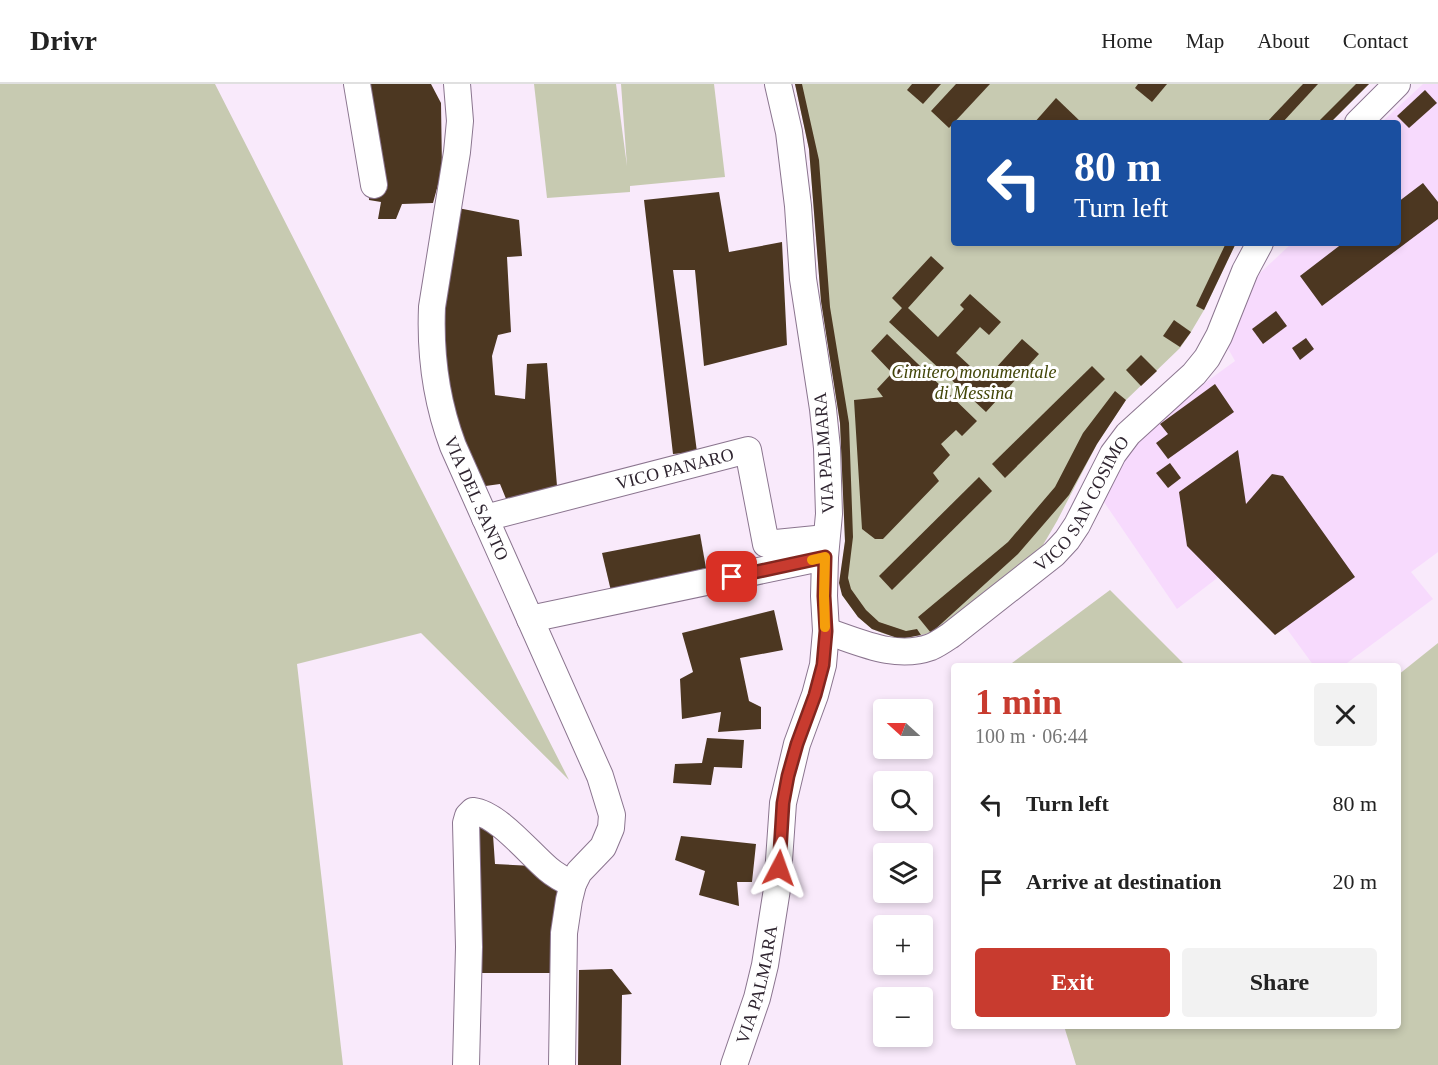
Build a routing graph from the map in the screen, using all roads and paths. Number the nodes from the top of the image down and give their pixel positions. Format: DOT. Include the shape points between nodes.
graph roads {
  1 [pos="357,84"];
  2 [pos="457,84"];
  3 [pos="778,84"];
  4 [pos="1397,84"];
  5 [pos="1361,120"];
  6 [pos="374,185"];
  7 [pos="1258,246"];
  8 [pos="485,518"];
  9 [pos="826,548"];
  10 [pos="530,619"];
  11 [pos="826,631"];
  12 [pos="573,884"];
  13 [pos="466,1065"];
  14 [pos="562,1065"];
  15 [pos="734,1065"];
  1 -- 6 [label="street"];
  2 -- 8 [label="street, VIA DEL SANTO" via="460,120 432,307 432,353 444,421"];
  3 -- 9 [label="street, VIA PALMARA" via="789,132 803,279 823,409 829,483"];
  4 -- 5 [label="street"];
  7 -- 11 [label="street, VICO SAN COSIMO" via="1207,358 1128,434 1113,454 1077,525 1054,554 934,646 891,652"];
  8 -- 9 [label="street, VICO PANARO" via="748,450 766,544"];
  8 -- 10 [label="street, VIA DEL SANTO"];
  9 -- 10 [label="street"];
  9 -- 11 [label="street, VIA PALMARA"];
  10 -- 12 [label="street, VIA DEL SANTO" via="600,776 612,815 612,828 603,847"];
  11 -- 15 [label="street, VIA PALMARA" via="823,665 783,803 777,889 765,965"];
  12 -- 13 [label="street" via="549,870 489,817 481,812 468,816"];
  12 -- 14 [label="street" via="564,933"];
}
